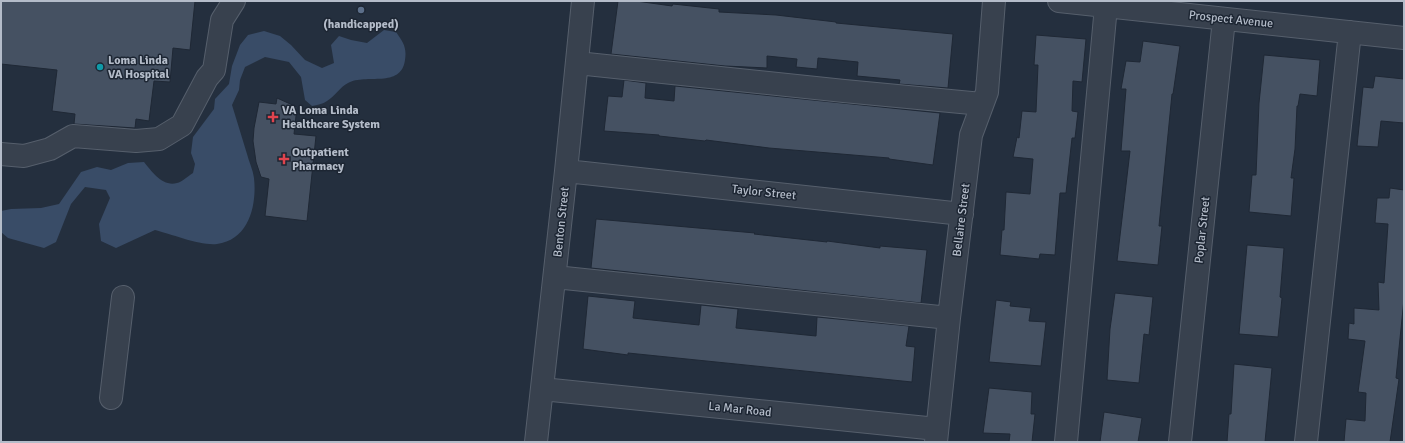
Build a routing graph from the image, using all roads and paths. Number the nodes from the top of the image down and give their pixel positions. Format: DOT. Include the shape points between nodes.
graph roads {
  1 [pos="234,1"];
  2 [pos="583,1"];
  3 [pos="994,1"];
  4 [pos="1059,1"];
  5 [pos="1106,6"];
  6 [pos="1177,7"];
  7 [pos="1224,19"];
  8 [pos="1350,32"];
  9 [pos="1404,38"];
  10 [pos="577,62"];
  11 [pos="982,104"];
  12 [pos="1,154"];
  13 [pos="566,170"];
  14 [pos="962,214"];
  15 [pos="555,277"];
  16 [pos="123,297"];
  17 [pos="949,318"];
  18 [pos="542,389"];
  19 [pos="111,398"];
  20 [pos="937,436"];
  21 [pos="536,442"];
  22 [pos="1066,442"];
  23 [pos="1180,442"];
  24 [pos="1306,442"];
  1 -- 12 [label="street" via="222,20 214,70 207,78 182,125 159,139 136,141 73,136 50,149 24,156"];
  2 -- 10 [label="street, Benton Street"];
  3 -- 11 [label="street, Bellaire Street" via="987,92"];
  4 -- 5 [label="street, Prospect Avenue"];
  5 -- 6 [label="street, Prospect Avenue"];
  5 -- 22 [label="street"];
  6 -- 7 [label="street, Prospect Avenue"];
  7 -- 8 [label="street, Prospect Avenue"];
  7 -- 23 [label="street, Poplar Street"];
  8 -- 9 [label="street, Prospect Avenue"];
  8 -- 24 [label="street"];
  10 -- 11 [label="street"];
  10 -- 13 [label="street, Benton Street"];
  11 -- 14 [label="street, Bellaire Street" via="971,136"];
  13 -- 14 [label="street, Taylor Street"];
  13 -- 15 [label="street, Benton Street"];
  14 -- 17 [label="street, Bellaire Street"];
  15 -- 17 [label="street"];
  15 -- 18 [label="street, Benton Street"];
  16 -- 19 [label="street"];
  17 -- 20 [label="street, Bellaire Street"];
  18 -- 20 [label="street, La Mar Road"];
  18 -- 21 [label="street, Benton Street"];
}
